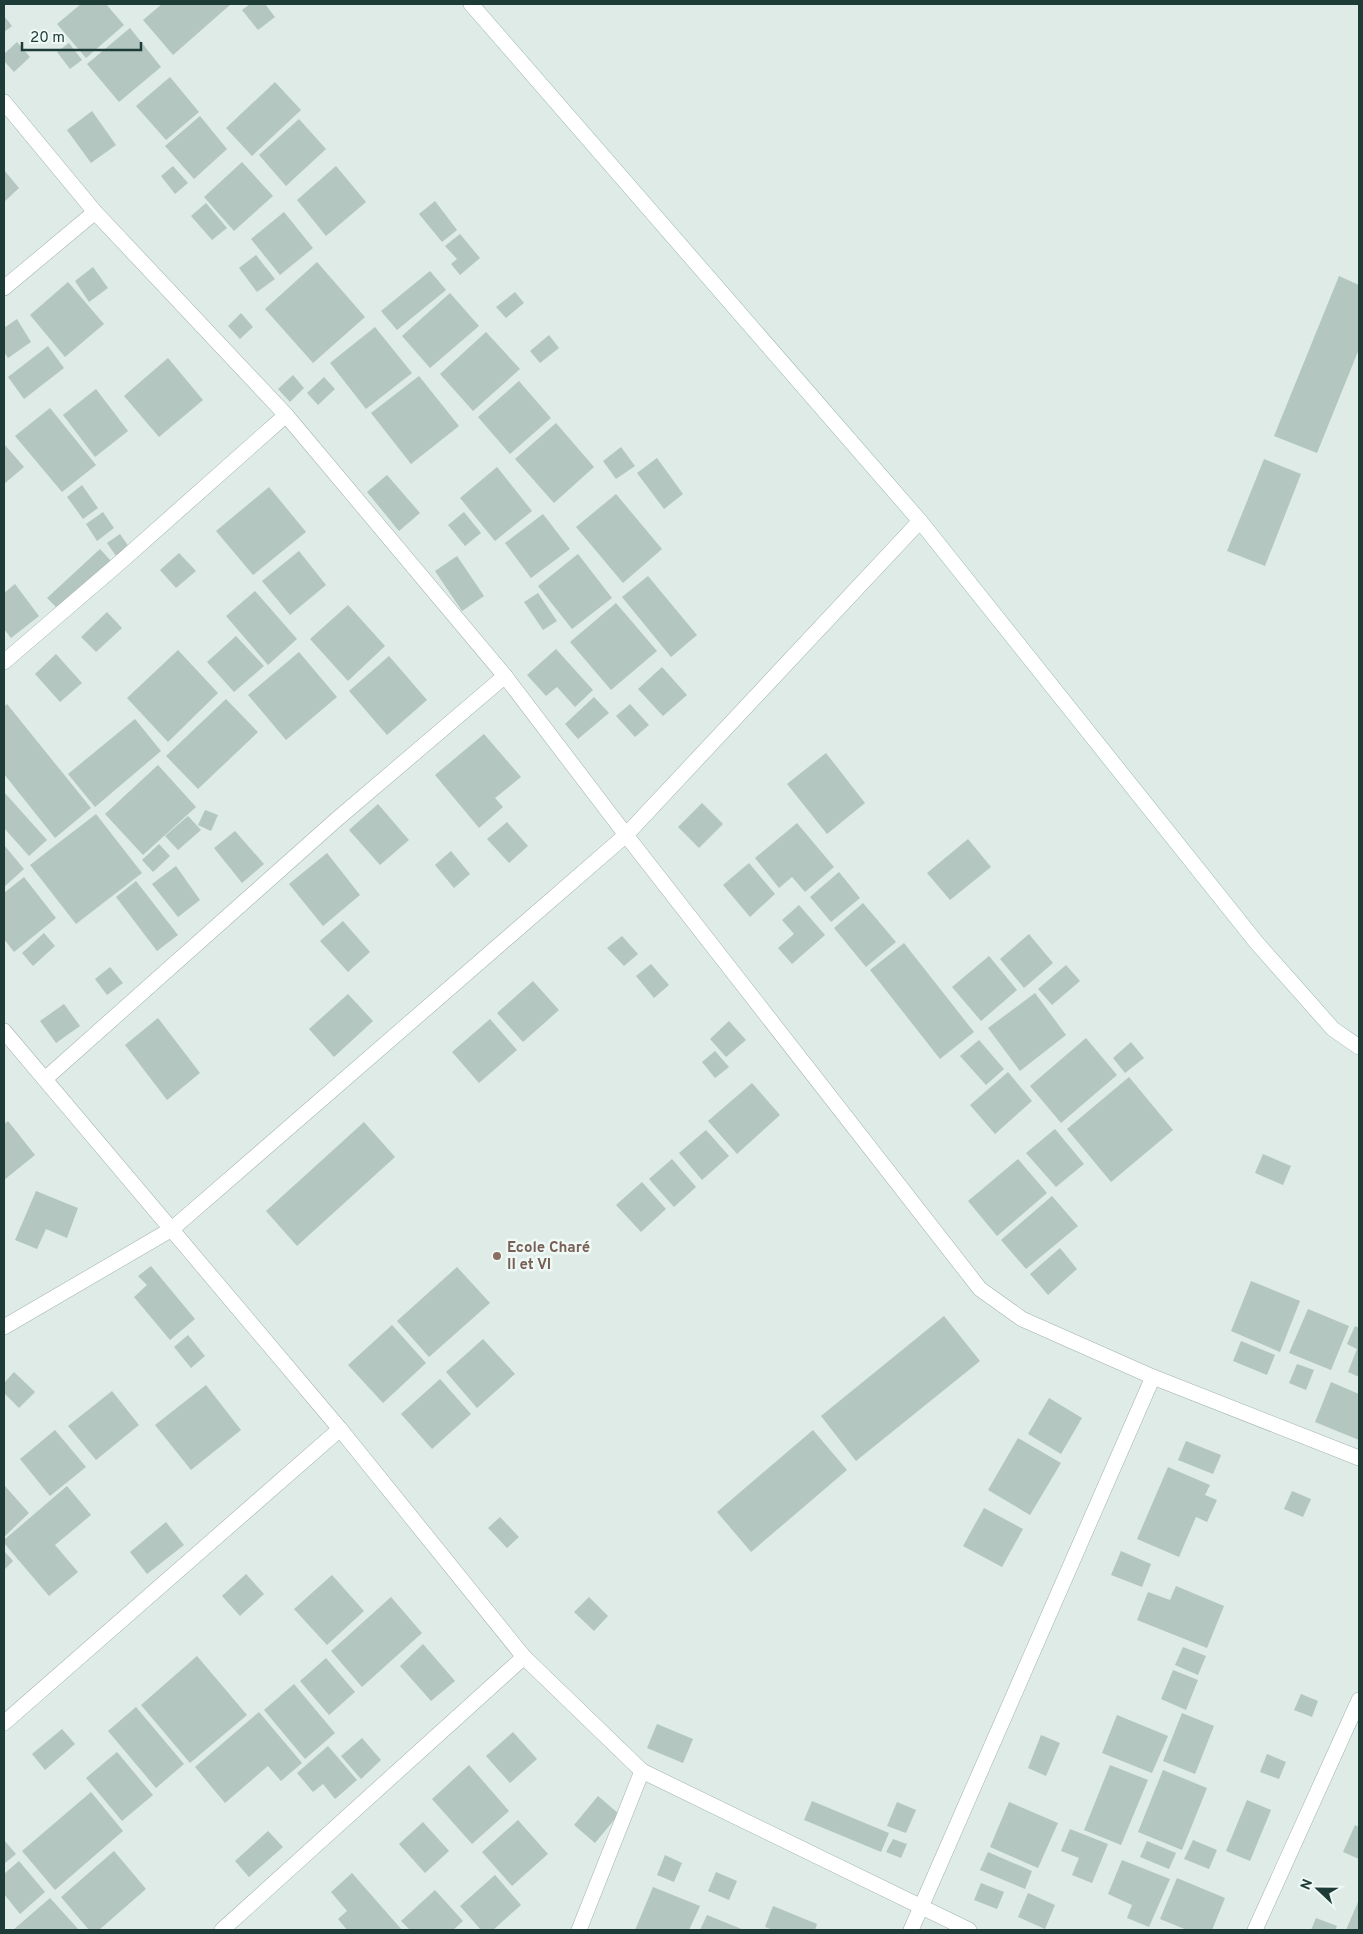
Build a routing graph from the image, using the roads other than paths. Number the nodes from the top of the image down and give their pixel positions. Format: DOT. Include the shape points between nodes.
graph roads {
  1 [pos="471,4"];
  2 [pos="4,102"];
  3 [pos="95,212"];
  4 [pos="4,288"];
  5 [pos="286,415"];
  6 [pos="920,521"];
  7 [pos="4,662"];
  8 [pos="505,676"];
  9 [pos="626,835"];
  10 [pos="4,1031"];
  11 [pos="1359,1047"];
  12 [pos="45,1079"];
  13 [pos="172,1229"];
  14 [pos="4,1327"];
  15 [pos="1153,1377"];
  16 [pos="340,1429"];
  17 [pos="1359,1458"];
  18 [pos="524,1657"];
  19 [pos="1359,1700"];
  20 [pos="4,1723"];
  21 [pos="642,1771"];
  22 [pos="921,1908"];
  23 [pos="222,1930"];
  24 [pos="579,1930"];
  25 [pos="911,1930"];
  26 [pos="969,1930"];
  27 [pos="1255,1930"];
  1 -- 6 [label="street"];
  2 -- 3 [label="street"];
  3 -- 4 [label="street"];
  3 -- 5 [label="street"];
  5 -- 7 [label="street"];
  5 -- 8 [label="street"];
  6 -- 9 [label="street"];
  6 -- 11 [label="street" via="1256,942 1333,1029"];
  8 -- 9 [label="street"];
  8 -- 12 [label="street" via="336,820"];
  9 -- 13 [label="street"];
  9 -- 15 [label="street" via="980,1289 1022,1319"];
  10 -- 12 [label="street"];
  12 -- 13 [label="street"];
  13 -- 14 [label="street"];
  13 -- 16 [label="street"];
  15 -- 17 [label="street"];
  15 -- 22 [label="street"];
  16 -- 18 [label="street"];
  16 -- 20 [label="street"];
  18 -- 21 [label="street"];
  18 -- 23 [label="street"];
  19 -- 27 [label="street"];
  21 -- 22 [label="street"];
  21 -- 24 [label="street"];
  22 -- 25 [label="street"];
  22 -- 26 [label="street"];
}
